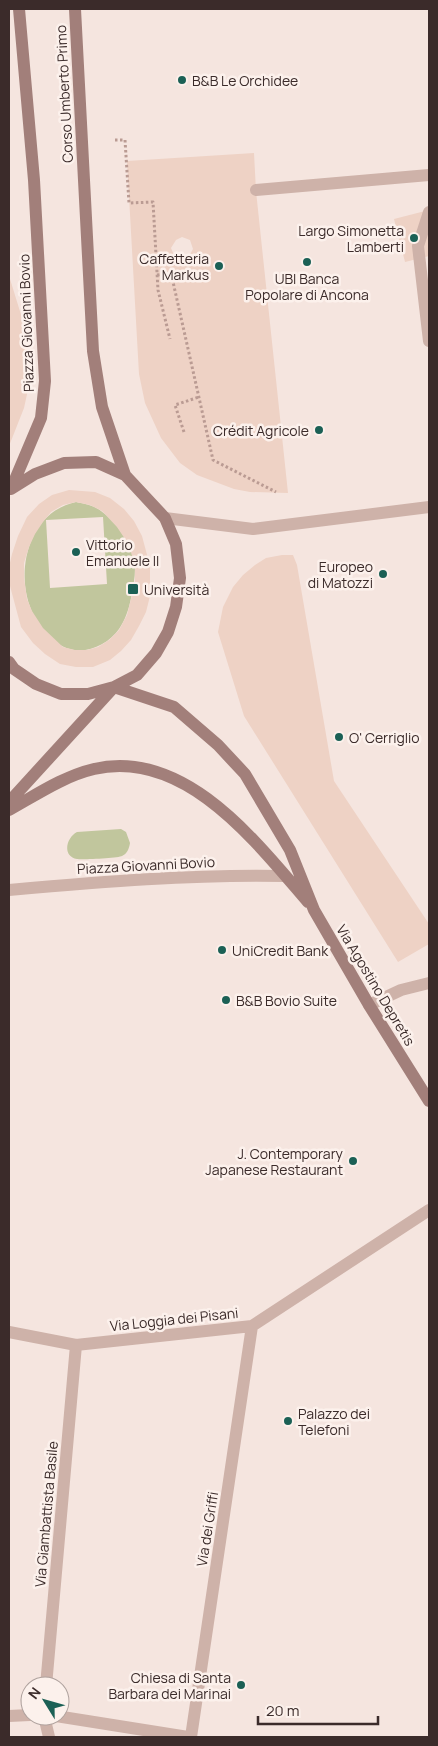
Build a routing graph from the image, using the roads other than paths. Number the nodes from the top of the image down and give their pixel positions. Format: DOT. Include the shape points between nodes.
graph roads {
  1 [pos="19,9"];
  2 [pos="75,9"];
  3 [pos="429,175"];
  4 [pos="84,178"];
  5 [pos="256,190"];
  6 [pos="429,212"];
  7 [pos="429,341"];
  8 [pos="125,475"];
  9 [pos="10,490"];
  10 [pos="429,507"];
  11 [pos="165,518"];
  12 [pos="9,662"];
  13 [pos="114,688"];
  14 [pos="9,802"];
  15 [pos="9,810"];
  16 [pos="285,876"];
  17 [pos="9,890"];
  18 [pos="314,910"];
  19 [pos="429,983"];
  20 [pos="369,1005"];
  21 [pos="429,1101"];
  22 [pos="429,1210"];
  23 [pos="252,1326"];
  24 [pos="9,1332"];
  25 [pos="76,1345"];
  26 [pos="47,1676"];
  27 [pos="70,1718"];
  28 [pos="189,1737"];
  1 -- 9 [label="main road, Piazza Giovanni Bovio" via="34,180 46,381 41,418"];
  2 -- 4 [label="main road, Corso Umberto Primo"];
  3 -- 5 [label="street"];
  4 -- 8 [label="main road, Piazza Giovanni Bovio" via="94,351 102,407"];
  6 -- 7 [label="street" via="418,246"];
  8 -- 9 [label="main road, Piazza Giovanni Bovio" via="96,462 64,463 35,474"];
  8 -- 11 [label="main road, Piazza Giovanni Bovio"];
  10 -- 11 [label="street" via="253,529"];
  11 -- 13 [label="main road, Piazza Giovanni Bovio" via="176,544 180,578 176,606 168,632 156,653 137,675"];
  12 -- 13 [label="main road, Piazza Giovanni Bovio" via="36,684 61,694 88,694"];
  13 -- 14 [label="main road, Piazza Giovanni Bovio"];
  13 -- 18 [label="main road" via="174,707 218,745 245,774 290,850"];
  15 -- 16 [label="main road" via="63,780 94,769 124,766 150,770 183,782 210,799"];
  16 -- 17 [label="street, Piazza Giovanni Bovio" via="236,875"];
  16 -- 18 [label="main road"];
  18 -- 20 [label="main road, Via Agostino Depretis"];
  19 -- 20 [label="street" via="401,990"];
  20 -- 21 [label="main road, Via Agostino Depretis"];
  22 -- 23 [label="street, Via Loggia dei Pisani"];
  23 -- 25 [label="street, Via Loggia dei Pisani"];
  23 -- 28 [label="street, Via dei Griffi"];
  24 -- 25 [label="street, Via Loggia dei Pisani"];
  25 -- 26 [label="street, Via Giambattista Basile"];
  27 -- 28 [label="street"];
}
